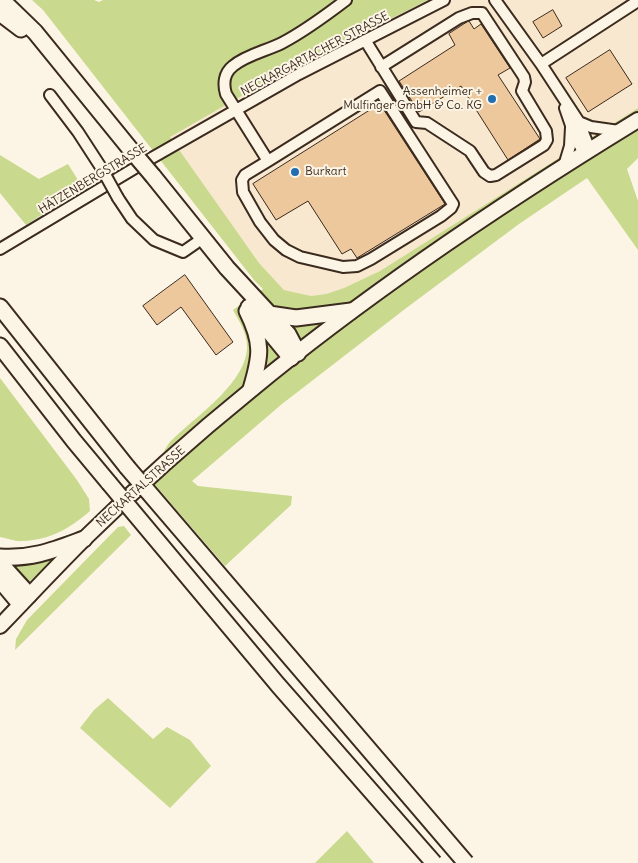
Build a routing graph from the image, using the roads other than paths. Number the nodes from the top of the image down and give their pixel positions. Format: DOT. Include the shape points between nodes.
graph roads {
  1 [pos="2,0"];
  2 [pos="346,0"];
  3 [pos="444,0"];
  4 [pos="495,0"];
  5 [pos="638,1"];
  6 [pos="0,13"];
  7 [pos="365,40"];
  8 [pos="541,64"];
  9 [pos="381,67"];
  10 [pos="50,95"];
  11 [pos="235,110"];
  12 [pos="638,120"];
  13 [pos="575,124"];
  14 [pos="198,131"];
  15 [pos="619,132"];
  16 [pos="129,152"];
  17 [pos="587,152"];
  18 [pos="268,161"];
  19 [pos="564,166"];
  20 [pos="151,178"];
  21 [pos="196,243"];
  22 [pos="0,249"];
  23 [pos="241,299"];
  24 [pos="0,307"];
  25 [pos="351,311"];
  26 [pos="269,314"];
  27 [pos="0,346"];
  28 [pos="294,355"];
  29 [pos="251,389"];
  30 [pos="84,539"];
  31 [pos="0,557"];
  32 [pos="0,564"];
  33 [pos="0,580"];
  34 [pos="24,599"];
  35 [pos="0,626"];
  36 [pos="434,863"];
  37 [pos="466,863"];
  1 -- 16 [label="highway" via="35,32"];
  2 -- 11 [label="street" via="306,30 232,66 224,88"];
  3 -- 7 [label="street, NECKARGARTACHER STRASSE"];
  4 -- 8 [label="street"];
  5 -- 8 [label="street"];
  6 -- 16 [label="highway" via="45,54"];
  7 -- 9 [label="street"];
  7 -- 11 [label="street, NECKARGARTACHER STRASSE"];
  8 -- 13 [label="street"];
  9 -- 9 [label="street" via="416,122 427,123 470,151 490,176 548,140 522,91 524,77 482,14 472,13 459,18"];
  10 -- 21 [label="street, bridge" via="78,132 132,219 154,240 183,252"];
  11 -- 14 [label="street, NECKARGARTACHER STRASSE"];
  11 -- 18 [label="street"];
  12 -- 15 [label="main road, NECKARTALSTRASSE"];
  13 -- 15 [label="street"];
  13 -- 17 [label="street"];
  13 -- 19 [label="street"];
  14 -- 22 [label="street, HÄTZENBERGSTRASSE"];
  15 -- 17 [label="main road, NECKARTALSTRASSE"];
  16 -- 20 [label="highway, bridge"];
  17 -- 19 [label="main road, NECKARTALSTRASSE"];
  18 -- 18 [label="street" via="245,175 243,192 274,240 300,257 323,263 357,266 441,216 453,204 380,91"];
  19 -- 25 [label="main road, NECKARTALSTRASSE"];
  20 -- 21 [label="highway"];
  20 -- 26 [label="highway"];
  21 -- 23 [label="highway"];
  23 -- 28 [label="highway"];
  23 -- 29 [label="highway" via="259,342 259,363"];
  24 -- 37 [label="highway, bridge" via="127,467"];
  25 -- 26 [label="highway" via="296,318"];
  25 -- 28 [label="main road, NECKARTALSTRASSE"];
  26 -- 28 [label="highway" via="288,334"];
  27 -- 36 [label="highway, bridge" via="74,441 278,685"];
  28 -- 29 [label="main road, NECKARTALSTRASSE"];
  29 -- 30 [label="main road, NECKARTALSTRASSE"];
  30 -- 31 [label="highway" via="33,556"];
  30 -- 34 [label="main road, NECKARTALSTRASSE"];
  32 -- 34 [label="highway"];
  33 -- 34 [label="highway"];
  34 -- 35 [label="main road, NECKARTALSTRASSE"];
}
